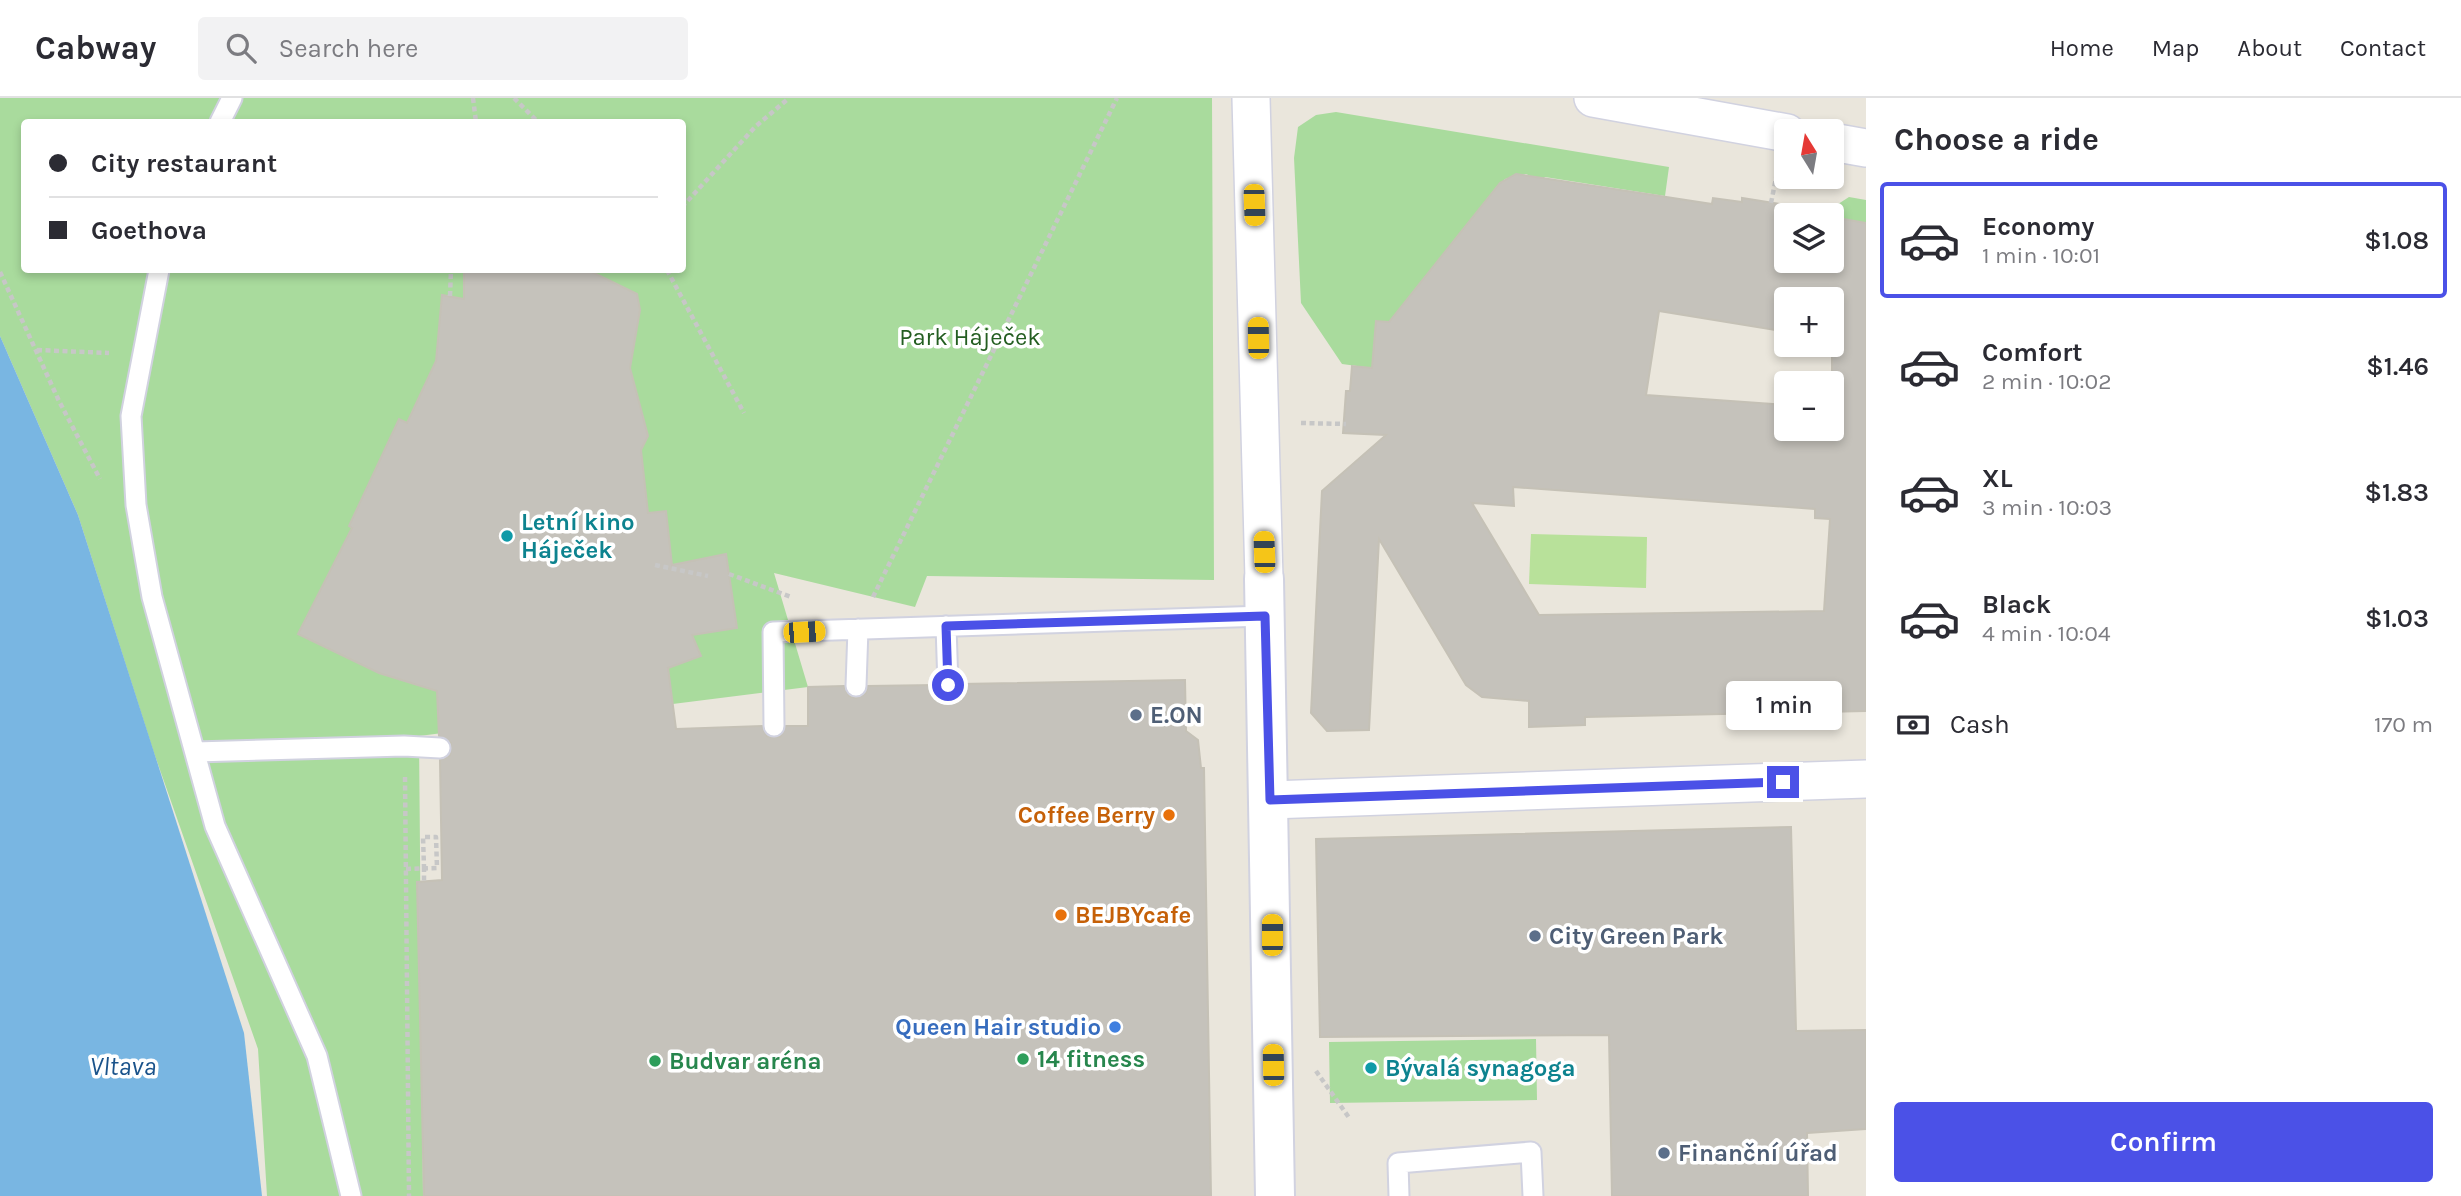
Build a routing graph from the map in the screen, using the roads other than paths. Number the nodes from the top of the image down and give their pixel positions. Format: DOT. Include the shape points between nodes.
graph roads {
  1 [pos="232,98"];
  2 [pos="1251,98"];
  3 [pos="1593,98"];
  4 [pos="222,119"];
  5 [pos="1844,144"];
  6 [pos="1774,147"];
  7 [pos="1866,148"];
  8 [pos="158,273"];
  9 [pos="1264,579"];
  10 [pos="1265,616"];
  11 [pos="946,626"];
  12 [pos="858,629"];
  13 [pos="948,685"];
  14 [pos="856,686"];
  15 [pos="774,726"];
  16 [pos="440,748"];
  17 [pos="195,752"];
  18 [pos="1866,779"];
  19 [pos="1270,800"];
  20 [pos="351,1196"];
  21 [pos="1275,1196"];
  22 [pos="1399,1196"];
  23 [pos="1533,1196"];
  1 -- 4 [label="lane"];
  2 -- 9 [label="street"];
  3 -- 6 [label="street"];
  5 -- 7 [label="street"];
  8 -- 17 [label="lane" via="131,416 136,505 152,597"];
  9 -- 10 [label="street"];
  10 -- 11 [label="lane"];
  10 -- 19 [label="street"];
  11 -- 12 [label="lane"];
  11 -- 13 [label="lane"];
  12 -- 14 [label="lane"];
  12 -- 15 [label="lane" via="773,632"];
  16 -- 17 [label="lane"];
  17 -- 20 [label="lane" via="215,826 317,1056"];
  18 -- 19 [label="street"];
  19 -- 21 [label="street"];
  22 -- 23 [label="lane" via="1398,1163 1531,1152"];
}
